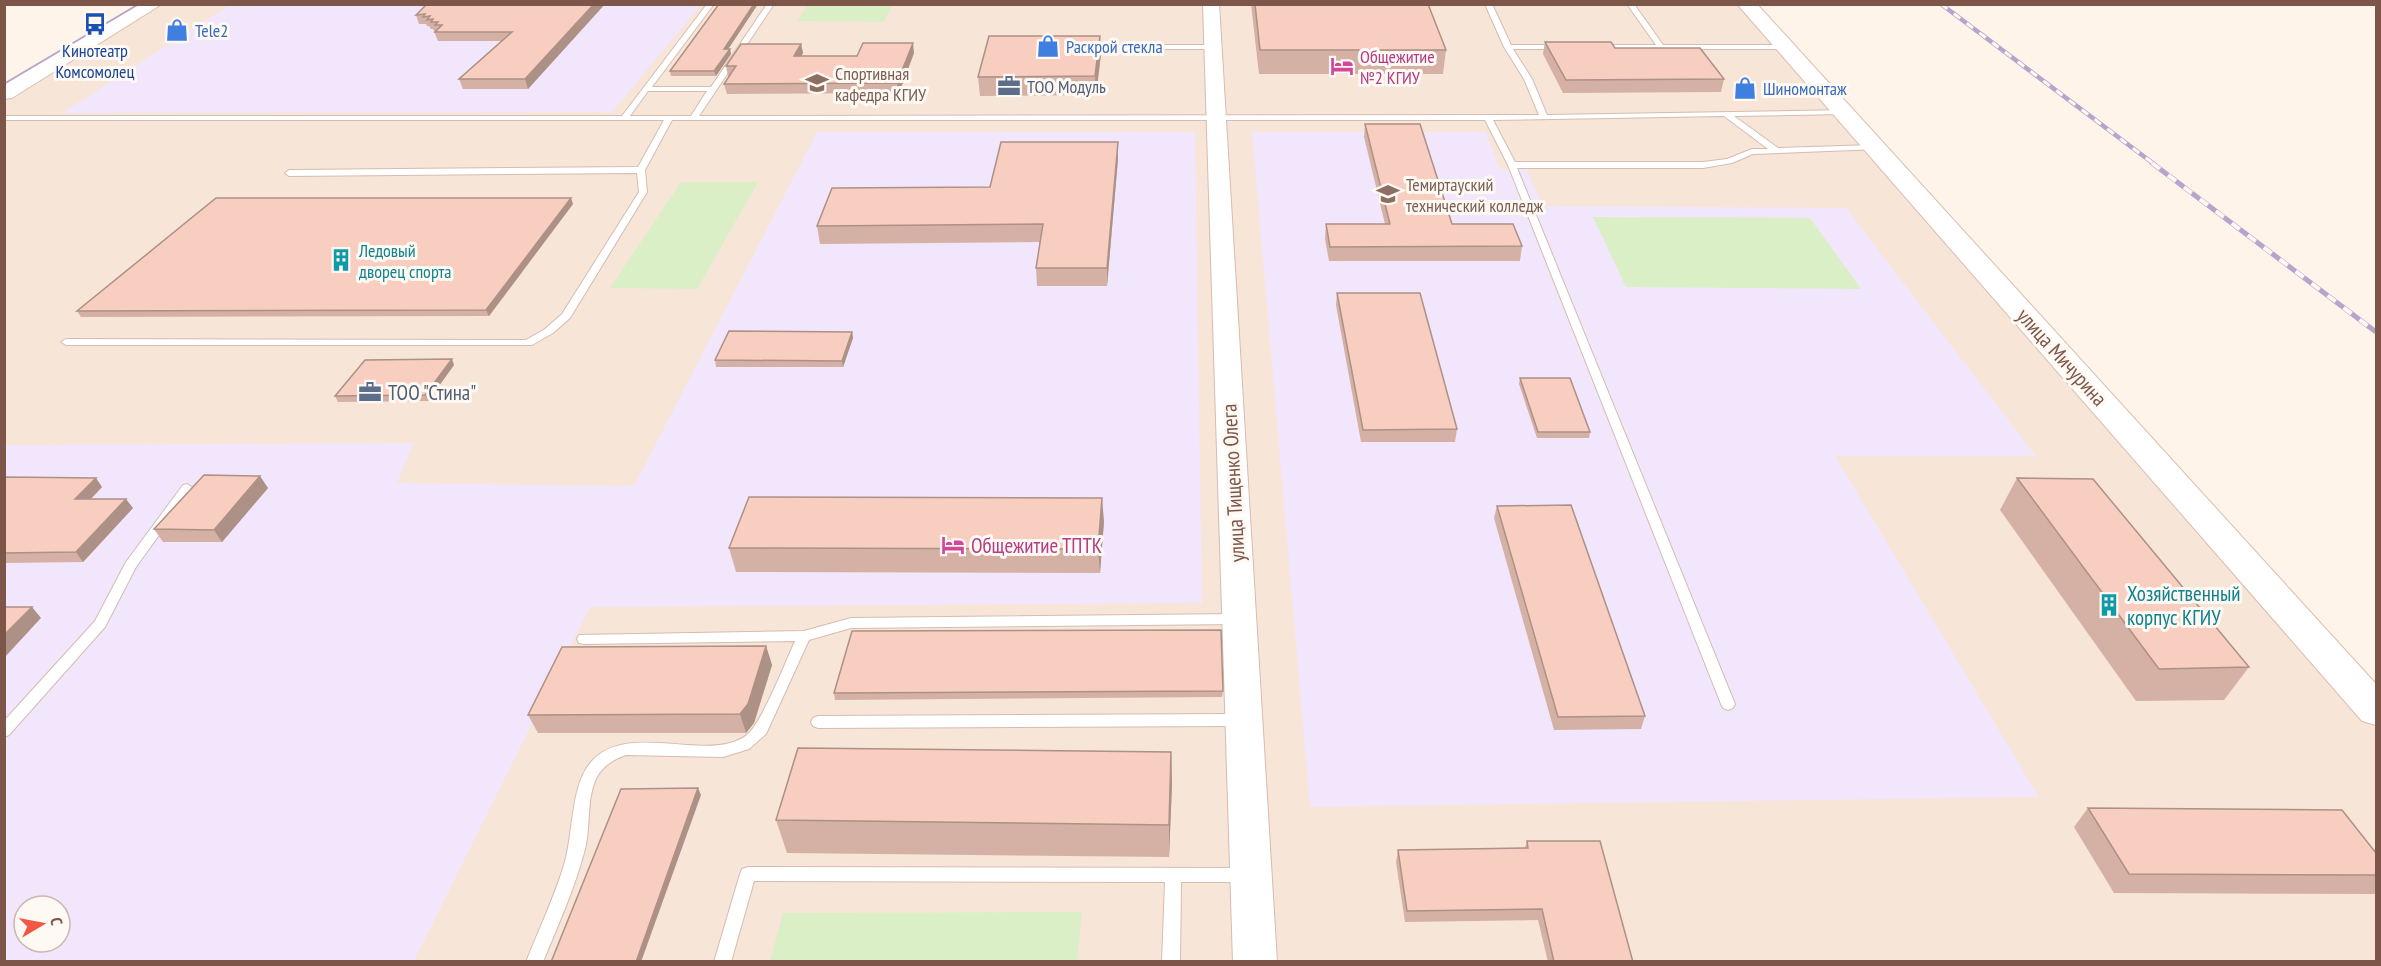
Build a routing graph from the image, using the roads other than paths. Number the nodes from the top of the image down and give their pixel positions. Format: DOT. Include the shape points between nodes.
graph roads {
  1 [pos="153,4"];
  2 [pos="711,4"];
  3 [pos="771,4"];
  4 [pos="1211,4"];
  5 [pos="1488,4"];
  6 [pos="1630,4"];
  7 [pos="1746,4"];
  8 [pos="1074,47"];
  9 [pos="1214,47"];
  10 [pos="1508,47"];
  11 [pos="1565,47"];
  12 [pos="1589,47"];
  13 [pos="1786,47"];
  14 [pos="1661,48"];
  15 [pos="646,89"];
  16 [pos="713,89"];
  17 [pos="4,93"];
  18 [pos="1845,112"];
  19 [pos="1726,114"];
  20 [pos="4,118"];
  21 [pos="624,118"];
  22 [pos="669,118"];
  23 [pos="693,118"];
  24 [pos="1488,118"];
  25 [pos="1544,118"];
  26 [pos="1217,119"];
  27 [pos="1875,147"];
  28 [pos="1775,150"];
  29 [pos="1512,165"];
  30 [pos="641,170"];
  31 [pos="289,173"];
  32 [pos="66,342"];
  33 [pos="187,488"];
  34 [pos="1239,619"];
  35 [pos="804,636"];
  36 [pos="584,639"];
  37 [pos="1728,704"];
  38 [pos="2376,710"];
  39 [pos="1244,720"];
  40 [pos="818,722"];
  41 [pos="4,731"];
  42 [pos="1173,875"];
  43 [pos="1252,875"];
  44 [pos="534,962"];
  45 [pos="722,962"];
  46 [pos="1171,962"];
  47 [pos="1256,962"];
  1 -- 17 [label="main road"];
  2 -- 15 [label="lane"];
  3 -- 16 [label="lane"];
  4 -- 9 [label="street, улица Тищенко Олега"];
  5 -- 10 [label="lane"];
  6 -- 14 [label="lane"];
  7 -- 13 [label="main road, улица Мичурина"];
  8 -- 9 [label="lane"];
  9 -- 26 [label="street, улица Тищенко Олега"];
  10 -- 11 [label="lane"];
  10 -- 25 [label="lane" via="1528,79"];
  12 -- 14 [label="lane"];
  13 -- 14 [label="lane"];
  13 -- 18 [label="main road, улица Мичурина"];
  15 -- 16 [label="lane"];
  15 -- 21 [label="lane"];
  16 -- 23 [label="lane"];
  18 -- 19 [label="lane"];
  18 -- 27 [label="main road, улица Мичурина"];
  19 -- 25 [label="lane"];
  19 -- 28 [label="lane"];
  20 -- 21 [label="lane"];
  21 -- 22 [label="lane"];
  22 -- 23 [label="lane"];
  22 -- 30 [label="lane"];
  23 -- 26 [label="lane"];
  24 -- 25 [label="lane"];
  24 -- 26 [label="lane"];
  24 -- 29 [label="lane"];
  26 -- 34 [label="street, улица Тищенко Олега"];
  27 -- 28 [label="lane"];
  27 -- 38 [label="main road, улица Мичурина"];
  28 -- 29 [label="lane" via="1703,165"];
  29 -- 37 [label="lane"];
  30 -- 31 [label="lane"];
  30 -- 32 [label="lane" via="643,192 566,316 549,332 528,343"];
  33 -- 41 [label="lane" via="131,565 100,624"];
  34 -- 35 [label="lane" via="851,623"];
  34 -- 39 [label="street, улица Тищенко Олега"];
  35 -- 36 [label="lane"];
  35 -- 44 [label="lane" via="761,730 744,745 714,751 626,749 598,764 586,786 578,847 566,885"];
  39 -- 40 [label="lane"];
  39 -- 43 [label="street, улица Тищенко Олега"];
  42 -- 43 [label="lane"];
  42 -- 45 [label="lane" via="748,874"];
  42 -- 46 [label="lane"];
  43 -- 47 [label="street, улица Тищенко Олега"];
}
